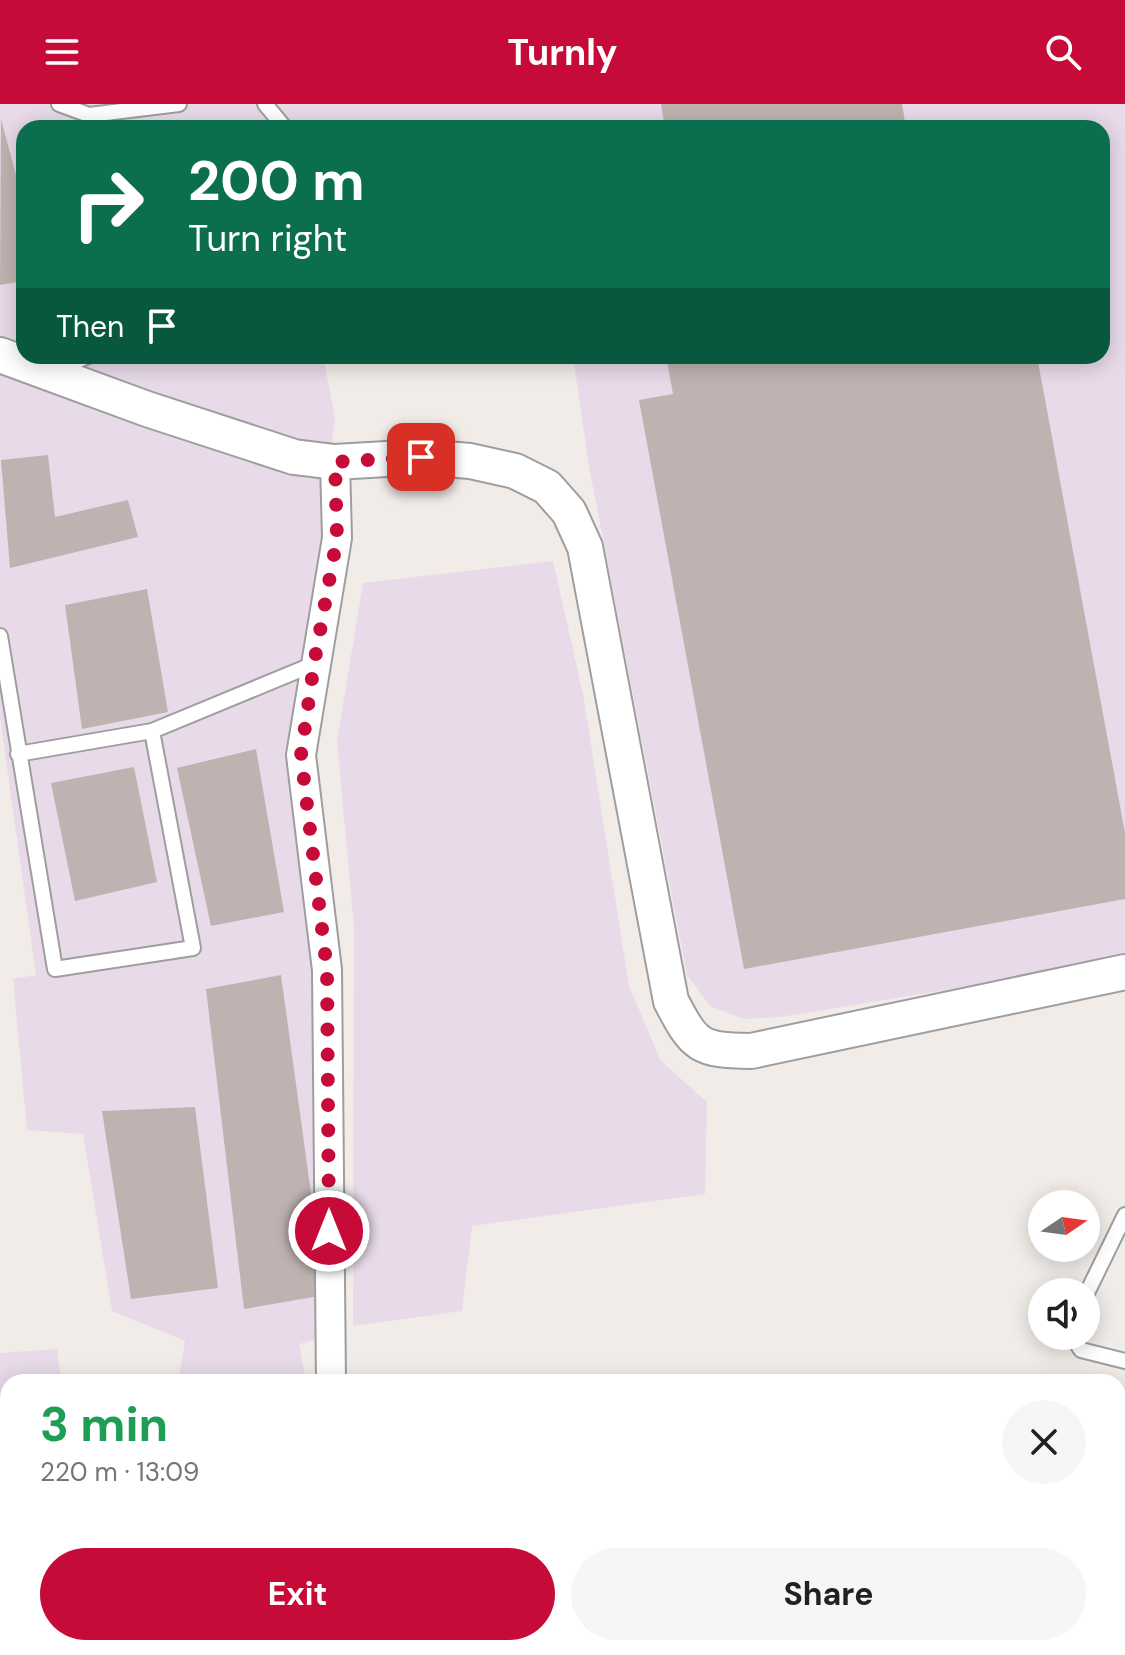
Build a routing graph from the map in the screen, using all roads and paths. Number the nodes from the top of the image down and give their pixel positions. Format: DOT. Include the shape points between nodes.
graph roads {
  1 [pos="59,104"];
  2 [pos="179,104"];
  3 [pos="265,104"];
  4 [pos="278,120"];
  5 [pos="23,364"];
  6 [pos="70,364"];
  7 [pos="48,374"];
  8 [pos="335,462"];
  9 [pos="0,636"];
  10 [pos="314,664"];
  11 [pos="152,731"];
  12 [pos="18,754"];
  13 [pos="1125,972"];
  14 [pos="1125,1215"];
  15 [pos="1094,1278"];
  16 [pos="1081,1350"];
  17 [pos="1125,1361"];
  18 [pos="331,1374"];
  1 -- 2 [label="lane" via="89,115"];
  3 -- 4 [label="lane"];
  5 -- 7 [label="street"];
  6 -- 7 [label="lane"];
  7 -- 8 [label="street" via="294,457"];
  8 -- 10 [label="street" via="337,538"];
  8 -- 13 [label="street" via="421,457 470,461 515,471 547,487 569,512 585,547 671,1001 701,1046 751,1051"];
  9 -- 12 [label="lane"];
  10 -- 11 [label="lane"];
  10 -- 18 [label="street" via="301,770 327,970"];
  11 -- 12 [label="lane"];
  11 -- 12 [label="lane" via="193,948 55,969"];
  14 -- 15 [label="lane"];
  16 -- 17 [label="lane"];
}
